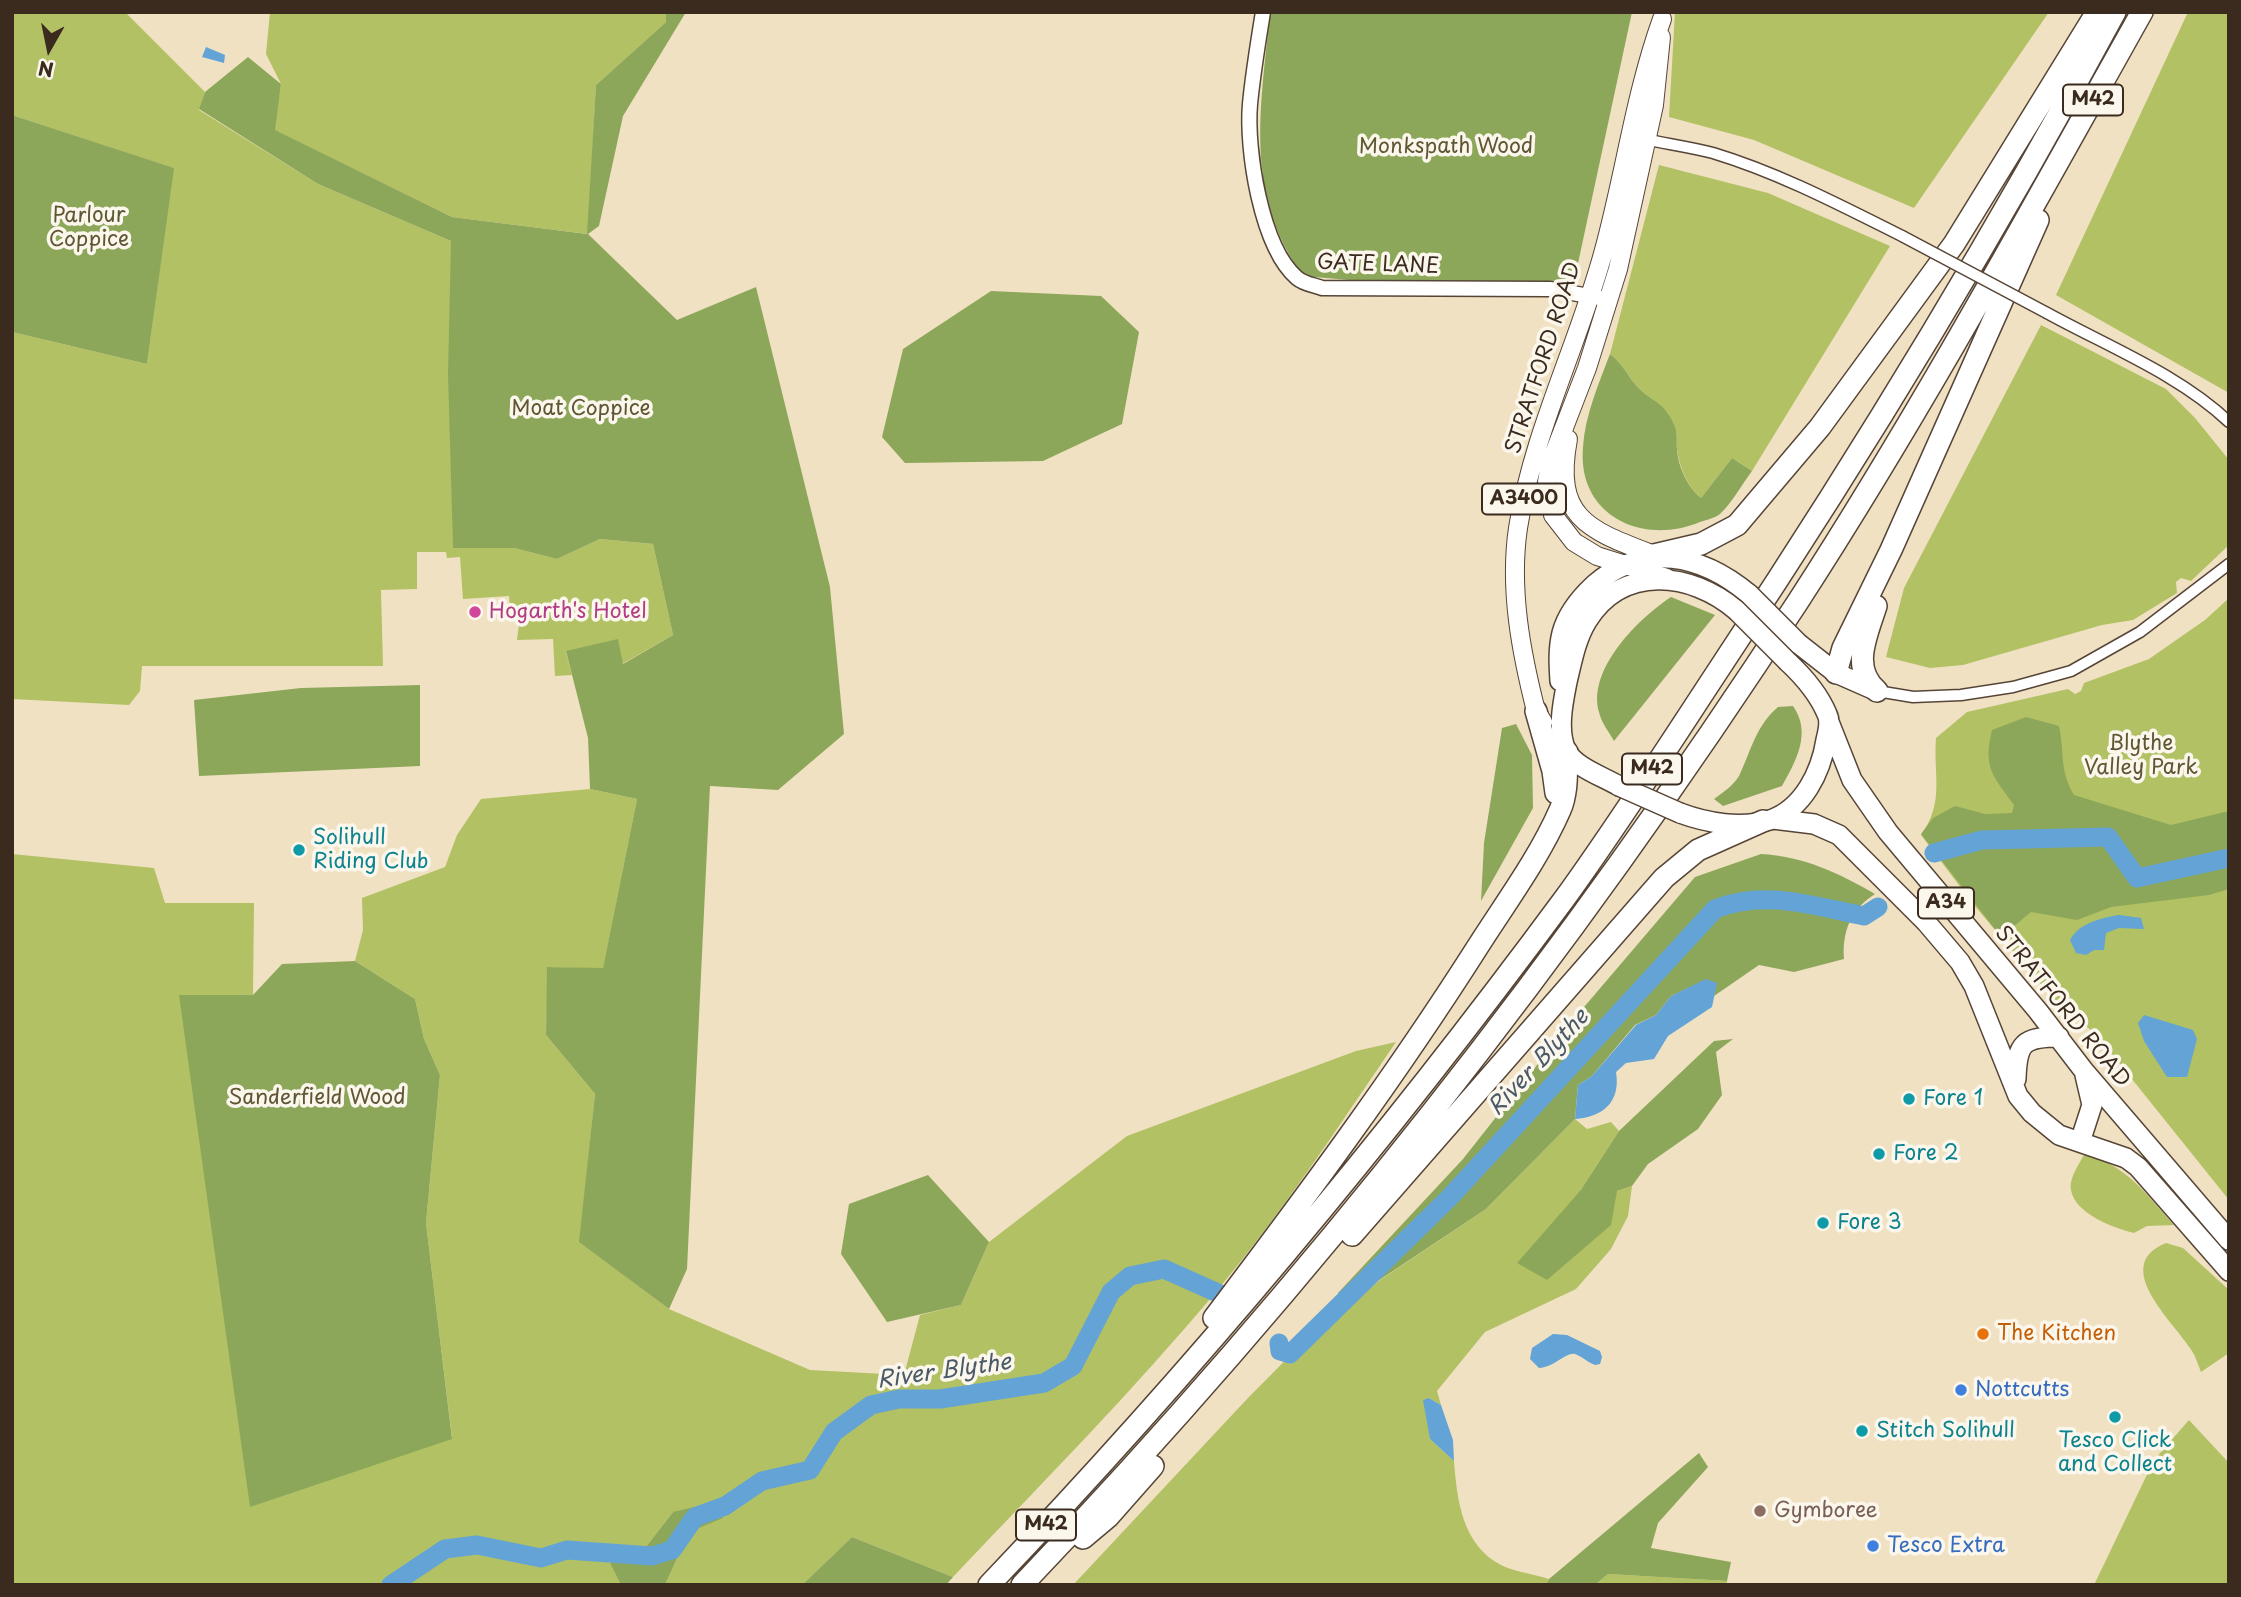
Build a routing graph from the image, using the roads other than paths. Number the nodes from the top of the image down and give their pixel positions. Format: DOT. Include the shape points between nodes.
graph roads {
  1 [pos="1263,12"];
  2 [pos="2097,12"];
  3 [pos="2115,12"];
  4 [pos="2142,12"];
  5 [pos="1662,15"];
  6 [pos="1638,137"];
  7 [pos="2043,187"];
  8 [pos="1600,298"];
  9 [pos="1587,368"];
  10 [pos="2229,422"];
  11 [pos="1891,550"];
  12 [pos="1654,555"];
  13 [pos="1624,565"];
  14 [pos="2229,565"];
  15 [pos="1670,579"];
  16 [pos="1836,673"];
  17 [pos="1877,691"];
  18 [pos="1562,708"];
  19 [pos="1536,711"];
  20 [pos="1828,718"];
  21 [pos="1566,750"];
  22 [pos="1768,820"];
  23 [pos="1553,823"];
  24 [pos="2059,1037"];
  25 [pos="2084,1071"];
  26 [pos="2015,1087"];
  27 [pos="2080,1142"];
  28 [pos="2229,1240"];
  29 [pos="2229,1271"];
  30 [pos="1103,1465"];
  31 [pos="989,1585"];
  32 [pos="1022,1585"];
  33 [pos="1028,1585"];
  1 -- 8 [label="street, GATE LANE" via="1250,106 1254,174 1273,237 1285,264 1300,281 1322,288 1550,289"];
  2 -- 12 [label="highway" via="1954,244 1820,427 1737,525 1713,540"];
  3 -- 30 [label="highway, M42" via="2068,100 1834,496 1567,894 1375,1146"];
  4 -- 7 [label="highway, M42"];
  5 -- 6 [label="main road, STRATFORD ROAD / A3400" via="1658,79"];
  6 -- 8 [label="main road, STRATFORD ROAD / A3400" via="1633,205"];
  6 -- 10 [label="street, bridge" via="1710,153 1801,186 2184,387"];
  7 -- 11 [label="highway" via="2037,224"];
  7 -- 32 [label="highway, M42" via="1905,428 1800,598 1597,895 1400,1154 1300,1276 1214,1377"];
  8 -- 9 [label="main road, STRATFORD ROAD / A3400"];
  8 -- 19 [label="main road, STRATFORD ROAD / A3400" via="1546,420 1518,530 1518,630"];
  9 -- 12 [label="main road" via="1564,463 1567,493 1591,528"];
  9 -- 13 [label="main road, STRATFORD ROAD / A3400" via="1550,464 1549,499 1561,528 1574,542"];
  11 -- 16 [label="highway" via="1843,648"];
  11 -- 17 [label="highway" via="1861,666 1867,683"];
  12 -- 13 [label="highway"];
  12 -- 16 [label="highway, bridge" via="1712,569 1749,594"];
  13 -- 15 [label="main road, STRATFORD ROAD / A3400"];
  13 -- 18 [label="highway" via="1584,594 1567,619 1559,653"];
  14 -- 17 [label="street" via="2140,632 2071,671 1961,695 1913,697"];
  15 -- 18 [label="highway, A34" via="1628,587 1593,613 1578,639"];
  15 -- 20 [label="highway, A34, bridge" via="1706,589 1735,610 1802,674"];
  16 -- 17 [label="highway"];
  16 -- 20 [label="highway"];
  18 -- 21 [label="highway, A34"];
  19 -- 21 [label="main road, STRATFORD ROAD"];
  19 -- 23 [label="highway" via="1555,778"];
  20 -- 22 [label="highway" via="1820,766 1808,790"];
  20 -- 24 [label="highway, STRATFORD ROAD / A34" via="1862,797"];
  21 -- 22 [label="highway, A34, bridge" via="1619,786 1680,813 1725,824"];
  21 -- 23 [label="highway" via="1564,797"];
  22 -- 26 [label="highway, A34" via="1814,824 1839,835 1926,922 1974,986"];
  22 -- 33 [label="highway" via="1698,850 1664,878 1108,1517"];
  23 -- 30 [label="highway" via="1431,1021 1339,1153"];
  24 -- 25 [label="highway, STRATFORD ROAD / A34"];
  24 -- 26 [label="highway" via="2035,1037 2022,1045"];
  25 -- 27 [label="highway, A34" via="2092,1105"];
  25 -- 28 [label="highway, STRATFORD ROAD / A34"];
  26 -- 27 [label="highway, A34" via="2024,1104 2050,1129"];
  27 -- 29 [label="highway, A34" via="2126,1158 2138,1167"];
  30 -- 31 [label="highway, M42"];
}
